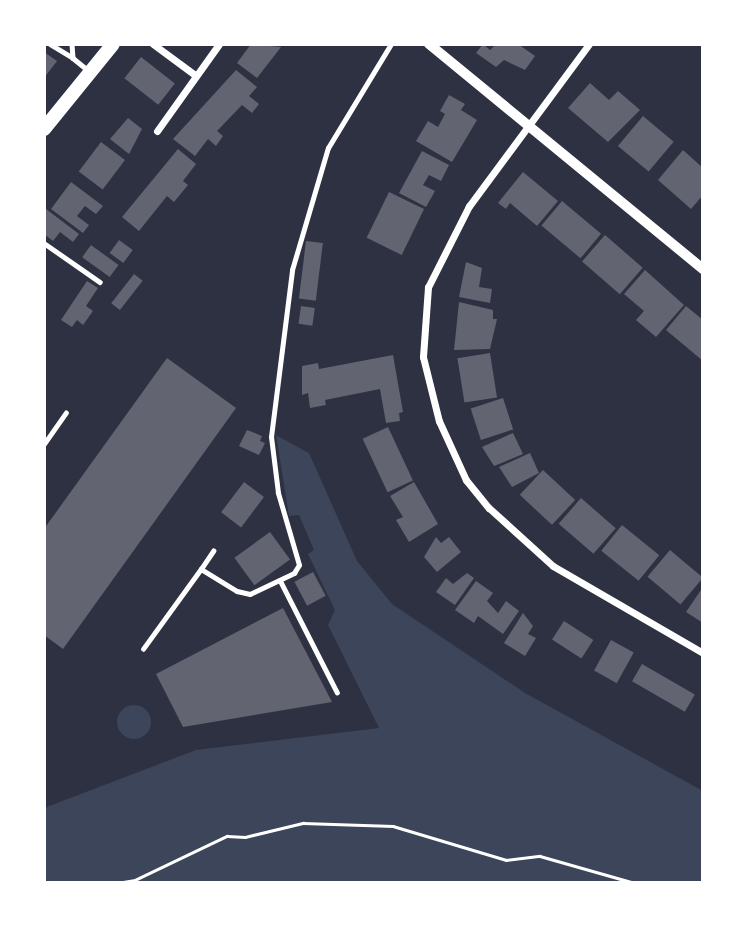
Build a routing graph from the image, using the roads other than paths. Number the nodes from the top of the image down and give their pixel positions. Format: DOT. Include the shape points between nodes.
graph roads {
  1 [pos="50,44"];
  2 [pos="72,44"];
  3 [pos="113,44"];
  4 [pos="153,44"];
  5 [pos="219,44"];
  6 [pos="391,44"];
  7 [pos="429,44"];
  8 [pos="589,44"];
  9 [pos="73,58"];
  10 [pos="90,72"];
  11 [pos="195,75"];
  12 [pos="528,128"];
  13 [pos="44,129"];
  14 [pos="157,131"];
  15 [pos="44,243"];
  16 [pos="703,269"];
  17 [pos="100,282"];
  18 [pos="66,413"];
  19 [pos="44,444"];
  20 [pos="213,551"];
  21 [pos="201,569"];
  22 [pos="280,580"];
  23 [pos="143,649"];
  24 [pos="703,653"];
  25 [pos="337,692"];
  1 -- 9 [label="lane"];
  2 -- 9 [label="lane"];
  3 -- 10 [label="main road"];
  4 -- 11 [label="street"];
  5 -- 11 [label="street"];
  6 -- 22 [label="lane" via="333,138 296,250 271,437 278,493 299,565"];
  7 -- 12 [label="street"];
  8 -- 12 [label="street"];
  9 -- 10 [label="lane"];
  10 -- 13 [label="main road"];
  11 -- 14 [label="street"];
  12 -- 16 [label="street"];
  12 -- 24 [label="street" via="469,206 429,287 423,357 439,421 466,480 519,540 553,566"];
  15 -- 17 [label="lane"];
  18 -- 19 [label="lane"];
  20 -- 21 [label="lane"];
  21 -- 22 [label="lane" via="243,593 257,592"];
  21 -- 23 [label="lane"];
  22 -- 25 [label="lane"];
}
